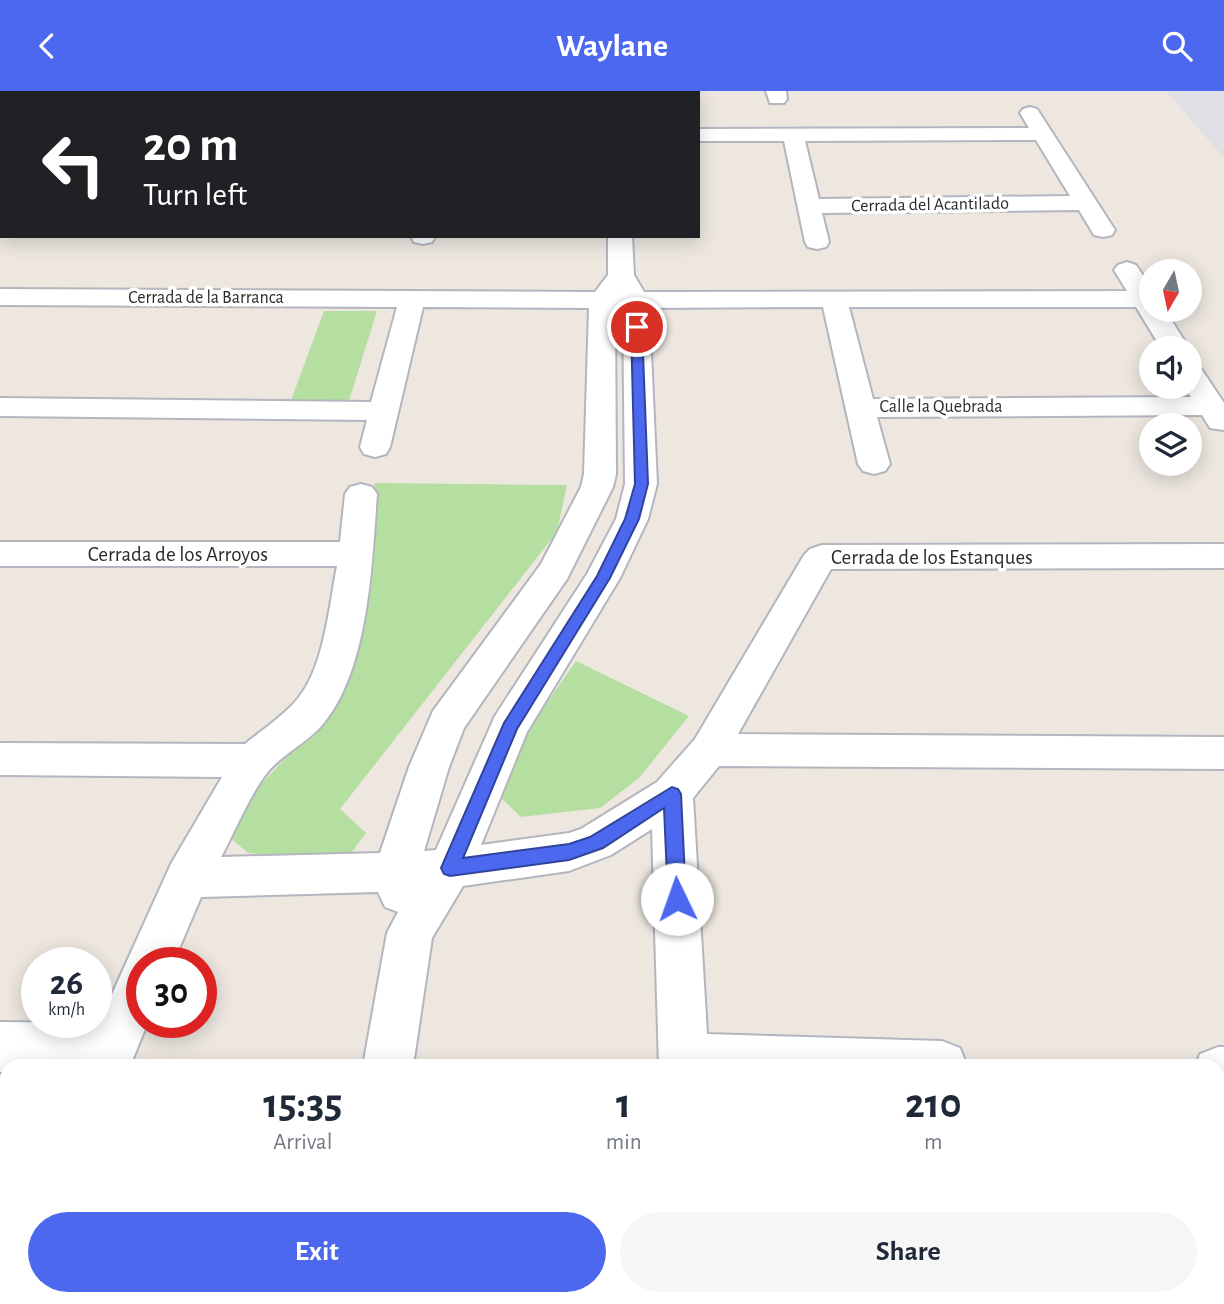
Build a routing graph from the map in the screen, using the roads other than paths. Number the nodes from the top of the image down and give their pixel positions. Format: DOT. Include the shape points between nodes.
graph roads {
  1 [pos="1030,113"];
  2 [pos="1043,134"];
  3 [pos="700,135"];
  4 [pos="793,135"];
  5 [pos="1087,203"];
  6 [pos="809,206"];
  7 [pos="1103,230"];
  8 [pos="620,238"];
  9 [pos="817,243"];
  10 [pos="1127,270"];
  11 [pos="1139,290"];
  12 [pos="620,292"];
  13 [pos="0,297"];
  14 [pos="412,298"];
  15 [pos="834,299"];
  16 [pos="1139,299"];
  17 [pos="1202,392"];
  18 [pos="0,407"];
  19 [pos="861,408"];
  20 [pos="382,411"];
  21 [pos="1217,416"];
  22 [pos="375,447"];
  23 [pos="874,464"];
  24 [pos="361,494"];
  25 [pos="0,554"];
  26 [pos="356,554"];
  27 [pos="1224,556"];
  28 [pos="555,570"];
  29 [pos="603,578"];
  30 [pos="709,750"];
  31 [pos="1224,753"];
  32 [pos="0,759"];
  33 [pos="253,761"];
  34 [pos="672,794"];
  35 [pos="450,868"];
  36 [pos="396,872"];
  37 [pos="187,878"];
  38 [pos="410,933"];
  39 [pos="156,947"];
  40 [pos="126,1016"];
  41 [pos="0,1047"];
  42 [pos="108,1057"];
  43 [pos="389,1059"];
  44 [pos="684,1059"];
  1 -- 2 [label="street"];
  2 -- 4 [label="street"];
  2 -- 5 [label="street"];
  3 -- 4 [label="street"];
  4 -- 6 [label="street"];
  5 -- 6 [label="street, Cerrada del Acantilado"];
  5 -- 7 [label="street"];
  6 -- 9 [label="street"];
  8 -- 12 [label="street"];
  10 -- 11 [label="street"];
  12 -- 14 [label="street, Cerrada de la Barranca"];
  12 -- 15 [label="street, Cerrada de la Barranca"];
  12 -- 28 [label="street" via="600,474 591,503"];
  12 -- 29 [label="street" via="641,484 632,519"];
  13 -- 14 [label="street, Cerrada de la Barranca"];
  14 -- 20 [label="street"];
  15 -- 16 [label="street"];
  15 -- 19 [label="street, Calle la Quebrada"];
  17 -- 21 [label="street, Calle la Quebrada"];
  18 -- 20 [label="street"];
  19 -- 21 [label="street, Calle la Quebrada"];
  19 -- 23 [label="street"];
  20 -- 22 [label="street"];
  24 -- 26 [label="street"];
  25 -- 26 [label="street, Cerrada de los Arroyos"];
  26 -- 33 [label="street" via="329,681 309,713"];
  27 -- 30 [label="street, Cerrada de los Estanques" via="822,557"];
  28 -- 29 [label="street"];
  28 -- 36 [label="street" via="447,722"];
  29 -- 35 [label="street" via="509,727"];
  30 -- 31 [label="street"];
  30 -- 34 [label="street, Cerrada de los Estanques"];
  32 -- 33 [label="street"];
  33 -- 37 [label="street"];
  34 -- 35 [label="street, Cerrada de los Estanques" via="596,842 569,852"];
  34 -- 44 [label="street"];
  35 -- 36 [label="street, Cerrada de los Estanques"];
  35 -- 38 [label="street"];
  36 -- 37 [label="street, Cerrada de los Estanques"];
  36 -- 38 [label="street"];
  37 -- 39 [label="street"];
  38 -- 43 [label="street"];
  40 -- 42 [label="street"];
  41 -- 42 [label="street"];
}
